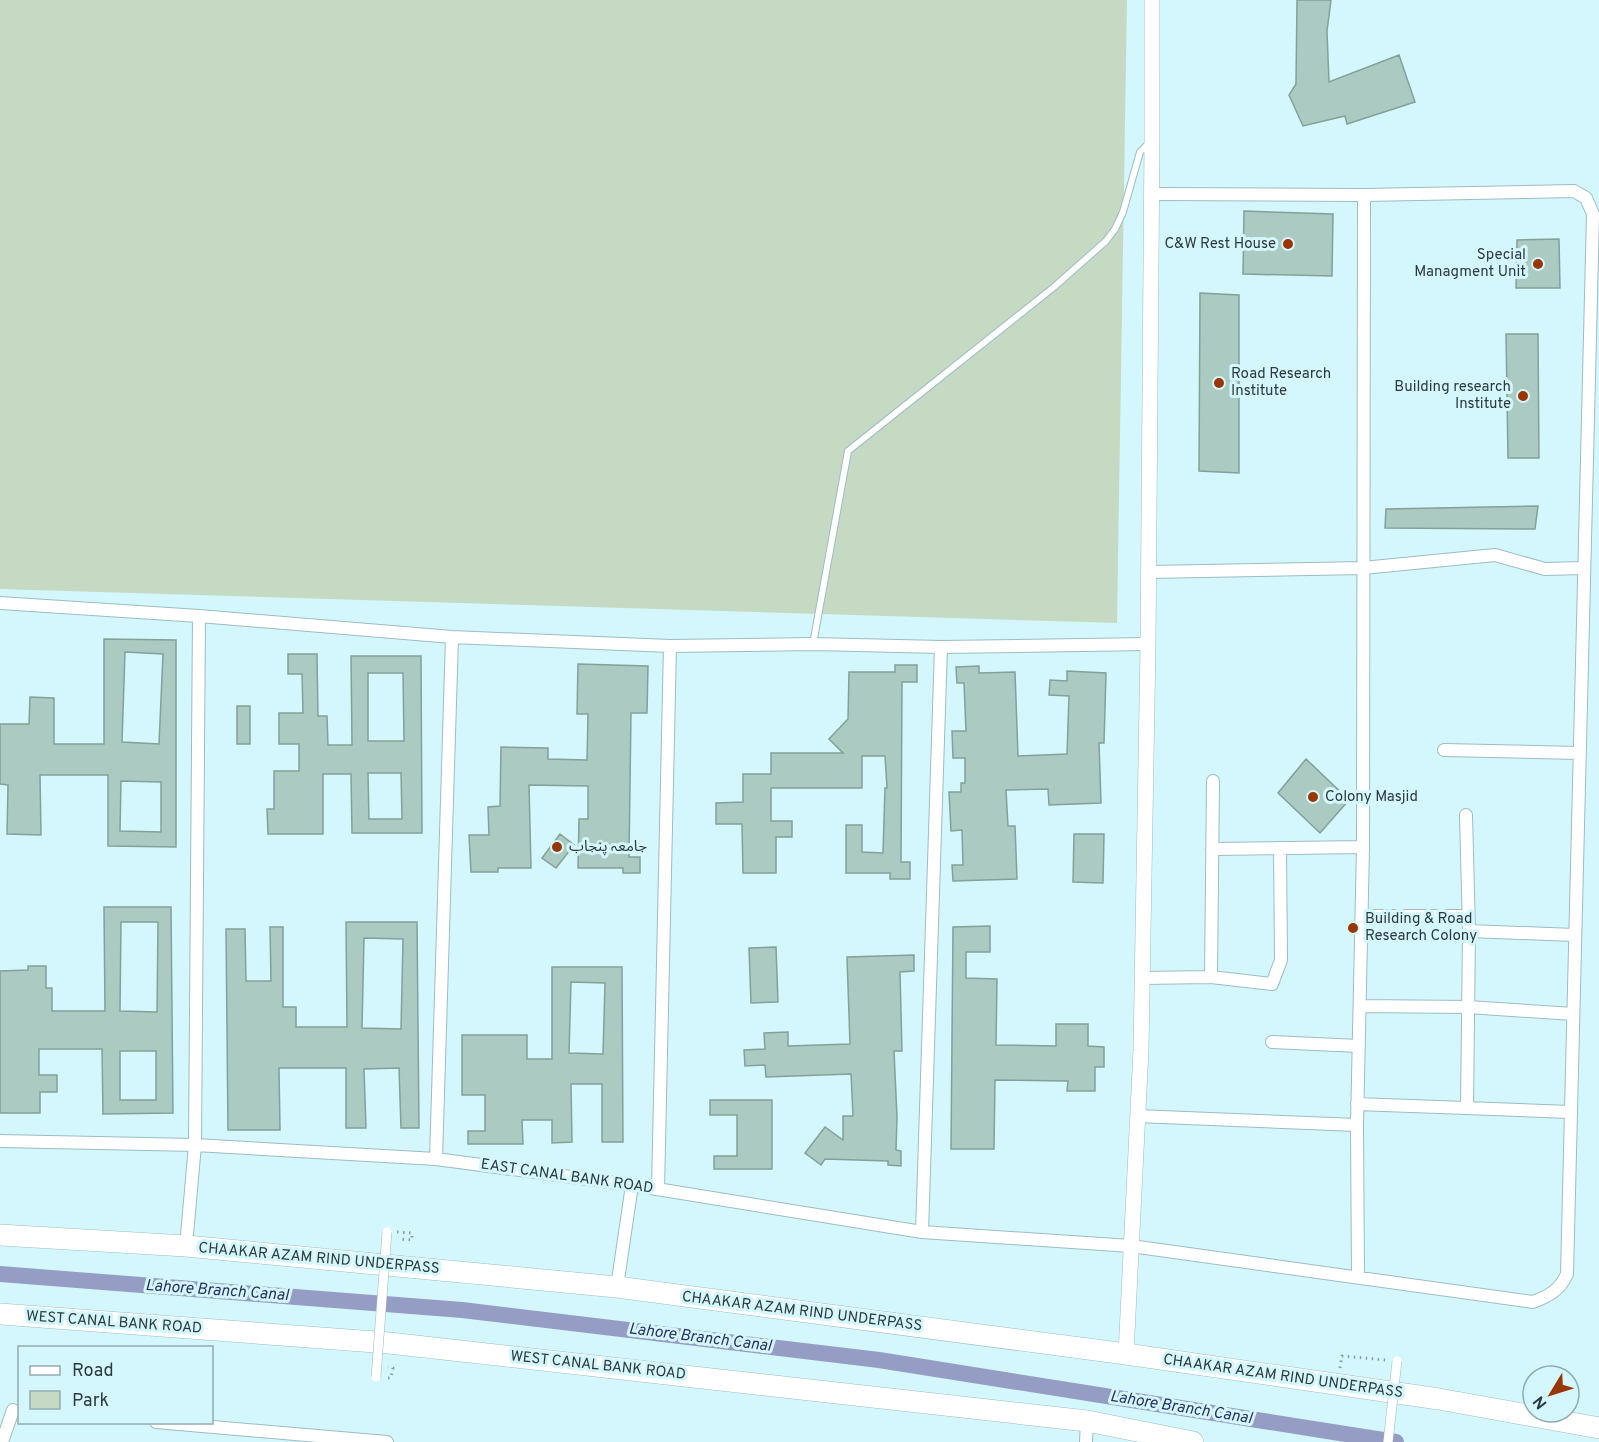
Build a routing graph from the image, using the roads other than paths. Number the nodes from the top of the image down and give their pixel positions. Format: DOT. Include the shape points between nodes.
graph roads {
  1 [pos="1152,0"];
  2 [pos="1152,140"];
  3 [pos="1151,194"];
  4 [pos="1364,195"];
  5 [pos="1363,568"];
  6 [pos="1583,568"];
  7 [pos="1148,572"];
  8 [pos="0,603"];
  9 [pos="199,616"];
  10 [pos="452,638"];
  11 [pos="813,644"];
  12 [pos="1148,644"];
  13 [pos="670,646"];
  14 [pos="941,647"];
  15 [pos="1444,750"];
  16 [pos="1579,753"];
  17 [pos="1213,782"];
  18 [pos="1466,815"];
  19 [pos="1363,847"];
  20 [pos="1280,848"];
  21 [pos="1212,849"];
  22 [pos="1362,916"];
  23 [pos="1468,916"];
  24 [pos="1469,931"];
  25 [pos="1575,935"];
  26 [pos="1211,977"];
  27 [pos="1142,978"];
  28 [pos="1360,1006"];
  29 [pos="1468,1007"];
  30 [pos="1573,1014"];
  31 [pos="1272,1042"];
  32 [pos="1359,1046"];
  33 [pos="1357,1104"];
  34 [pos="1467,1108"];
  35 [pos="1570,1112"];
  36 [pos="1137,1116"];
  37 [pos="1356,1125"];
  38 [pos="0,1141"];
  39 [pos="195,1145"];
  40 [pos="436,1159"];
  41 [pos="632,1185"];
  42 [pos="658,1189"];
  43 [pos="388,1231"];
  44 [pos="922,1232"];
  45 [pos="0,1235"];
  46 [pos="186,1246"];
  47 [pos="1131,1246"];
  48 [pos="1358,1277"];
  49 [pos="617,1287"];
  50 [pos="0,1314"];
  51 [pos="1126,1354"];
  52 [pos="1397,1361"];
  53 [pos="376,1377"];
  54 [pos="0,1409"];
  55 [pos="16,1411"];
  56 [pos="179,1424"];
  57 [pos="1599,1428"];
  58 [pos="1086,1431"];
  59 [pos="2,1442"];
  60 [pos="387,1442"];
  61 [pos="1193,1442"];
  62 [pos="1388,1442"];
  1 -- 2 [label="street"];
  2 -- 3 [label="street"];
  2 -- 11 [label="lane" via="1140,152 1123,212 1106,241 848,451"];
  3 -- 4 [label="street"];
  3 -- 7 [label="street"];
  4 -- 5 [label="street"];
  4 -- 6 [label="street" via="1574,191 1586,198 1593,214"];
  5 -- 6 [label="street" via="1495,555 1545,569"];
  5 -- 7 [label="street"];
  5 -- 19 [label="street"];
  6 -- 16 [label="street"];
  7 -- 12 [label="street"];
  8 -- 9 [label="street"];
  9 -- 10 [label="street"];
  9 -- 39 [label="street"];
  10 -- 13 [label="street"];
  10 -- 40 [label="street"];
  11 -- 13 [label="street"];
  11 -- 14 [label="street"];
  12 -- 14 [label="street"];
  12 -- 27 [label="street"];
  13 -- 42 [label="street"];
  14 -- 44 [label="street"];
  15 -- 16 [label="street"];
  16 -- 25 [label="street"];
  17 -- 21 [label="street"];
  18 -- 23 [label="street"];
  19 -- 20 [label="street"];
  19 -- 22 [label="street"];
  20 -- 21 [label="street"];
  20 -- 26 [label="street" via="1281,960 1272,984"];
  21 -- 26 [label="street"];
  22 -- 23 [label="street"];
  22 -- 28 [label="street"];
  23 -- 24 [label="street"];
  24 -- 25 [label="street"];
  24 -- 29 [label="street"];
  25 -- 30 [label="street"];
  26 -- 27 [label="street"];
  27 -- 36 [label="street"];
  28 -- 29 [label="street"];
  28 -- 32 [label="street"];
  29 -- 30 [label="street"];
  29 -- 34 [label="street"];
  30 -- 35 [label="street"];
  31 -- 32 [label="street"];
  32 -- 33 [label="street"];
  33 -- 34 [label="street"];
  33 -- 37 [label="street"];
  34 -- 35 [label="street"];
  35 -- 48 [label="street, EAST CANAL BANK ROAD" via="1567,1274 1562,1286 1533,1302"];
  36 -- 37 [label="street"];
  36 -- 47 [label="street"];
  37 -- 48 [label="street"];
  38 -- 39 [label="street, EAST CANAL BANK ROAD"];
  39 -- 40 [label="street, EAST CANAL BANK ROAD"];
  39 -- 46 [label="street"];
  40 -- 41 [label="street, EAST CANAL BANK ROAD"];
  41 -- 42 [label="street, EAST CANAL BANK ROAD"];
  41 -- 49 [label="street"];
  42 -- 44 [label="street, EAST CANAL BANK ROAD"];
  43 -- 53 [label="street, bridge"];
  44 -- 47 [label="street, EAST CANAL BANK ROAD"];
  45 -- 46 [label="highway, CHAAKAR AZAM RIND UNDERPASS"];
  46 -- 49 [label="highway, CHAAKAR AZAM RIND UNDERPASS"];
  47 -- 48 [label="street, EAST CANAL BANK ROAD"];
  47 -- 51 [label="street"];
  49 -- 51 [label="highway, CHAAKAR AZAM RIND UNDERPASS"];
  50 -- 58 [label="highway, WEST CANAL BANK ROAD" via="389,1343"];
  51 -- 57 [label="highway, CHAAKAR AZAM RIND UNDERPASS"];
  52 -- 62 [label="street, bridge"];
  54 -- 55 [label="street"];
  55 -- 59 [label="street"];
  56 -- 60 [label="street"];
  58 -- 61 [label="highway, WEST CANAL BANK ROAD"];
}
